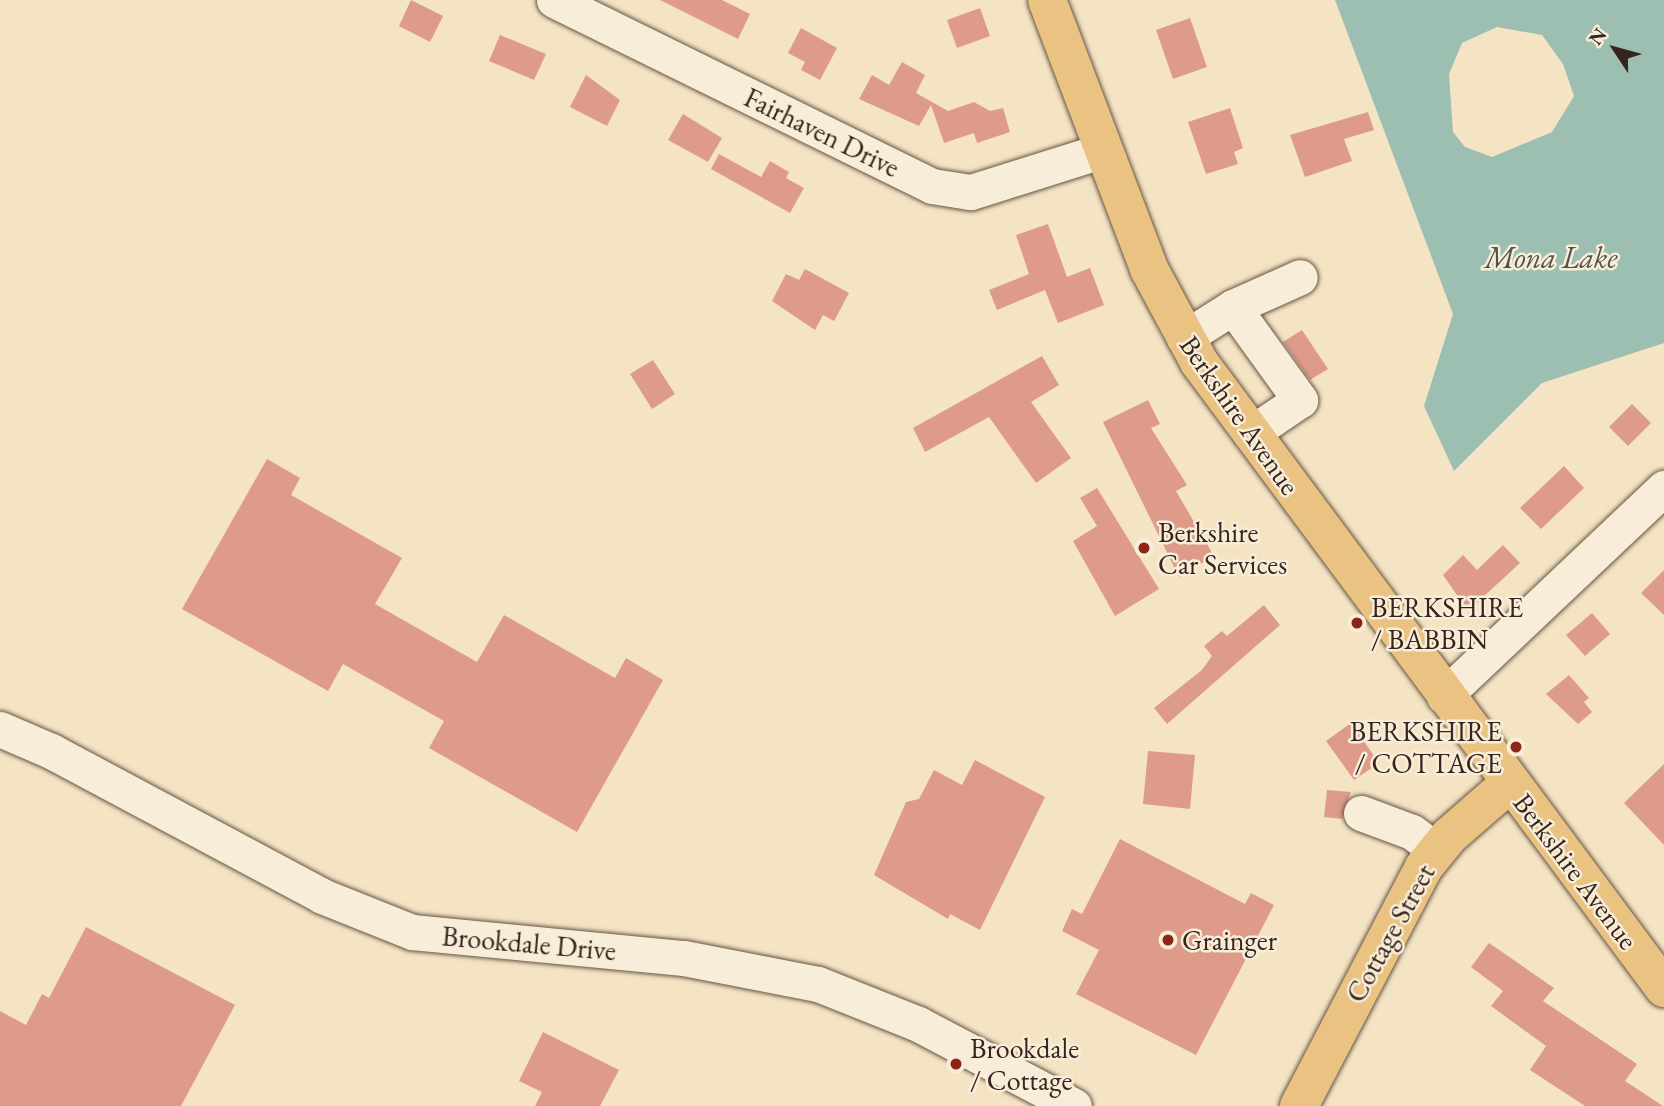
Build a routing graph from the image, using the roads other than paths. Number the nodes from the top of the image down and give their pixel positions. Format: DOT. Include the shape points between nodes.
graph roads {
  1 [pos="554,0"];
  2 [pos="1047,0"];
  3 [pos="1101,151"];
  4 [pos="1300,277"];
  5 [pos="1233,307"];
  6 [pos="1184,338"];
  7 [pos="1250,434"];
  8 [pos="1664,488"];
  9 [pos="1444,696"];
  10 [pos="0,729"];
  11 [pos="1510,783"];
  12 [pos="1361,813"];
  13 [pos="1436,850"];
  14 [pos="1664,988"];
  15 [pos="1074,1106"];
  16 [pos="1299,1106"];
  1 -- 3 [label="street, Fairhaven Drive" via="932,186 971,192"];
  2 -- 3 [label="main road, Berkshire Avenue"];
  3 -- 6 [label="main road, Berkshire Avenue"];
  4 -- 5 [label="street"];
  5 -- 6 [label="street"];
  5 -- 7 [label="street" via="1300,400"];
  6 -- 7 [label="main road, Berkshire Avenue"];
  7 -- 9 [label="main road, Berkshire Avenue"];
  8 -- 9 [label="street"];
  9 -- 11 [label="main road, Berkshire Avenue"];
  10 -- 15 [label="street, Brookdale Drive" via="51,751 322,896 402,928 539,948 684,958 818,984 918,1024"];
  11 -- 13 [label="main road, Cottage Street"];
  11 -- 14 [label="main road, Berkshire Avenue"];
  12 -- 13 [label="street" via="1412,832"];
  13 -- 16 [label="main road, Cottage Street" via="1399,909"];
}
